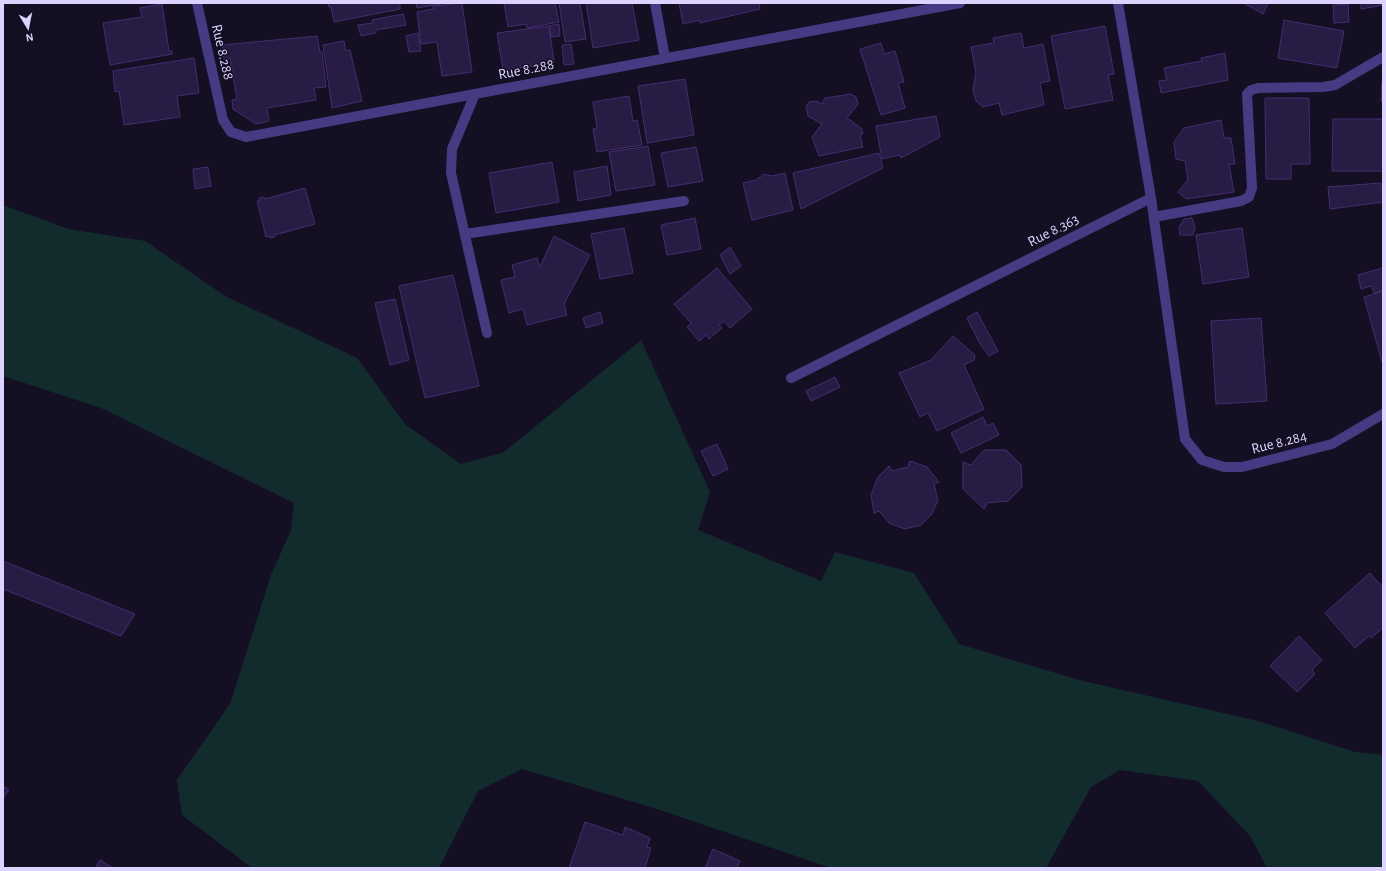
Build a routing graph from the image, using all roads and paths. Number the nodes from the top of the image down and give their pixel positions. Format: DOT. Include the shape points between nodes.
graph roads {
  1 [pos="197,3"];
  2 [pos="655,3"];
  3 [pos="960,3"];
  4 [pos="1118,3"];
  5 [pos="666,58"];
  6 [pos="1383,58"];
  7 [pos="475,94"];
  8 [pos="1151,198"];
  9 [pos="684,201"];
  10 [pos="1154,217"];
  11 [pos="465,234"];
  12 [pos="487,333"];
  13 [pos="791,378"];
  14 [pos="1383,414"];
  1 -- 7 [label="street, Rue 8.288" via="224,120 231,132 246,137"];
  2 -- 5 [label="street"];
  3 -- 5 [label="street, Rue 8.288"];
  4 -- 8 [label="street"];
  5 -- 7 [label="street, Rue 8.288"];
  6 -- 10 [label="street" via="1335,85 1251,90 1247,94 1252,188 1249,197 1241,201"];
  7 -- 11 [label="street" via="452,150 450,162"];
  8 -- 10 [label="street"];
  8 -- 13 [label="street, Rue 8.363"];
  9 -- 11 [label="street"];
  10 -- 14 [label="street, Rue 8.284" via="1185,439 1202,460 1224,467 1242,467 1332,444"];
  11 -- 12 [label="street"];
}
